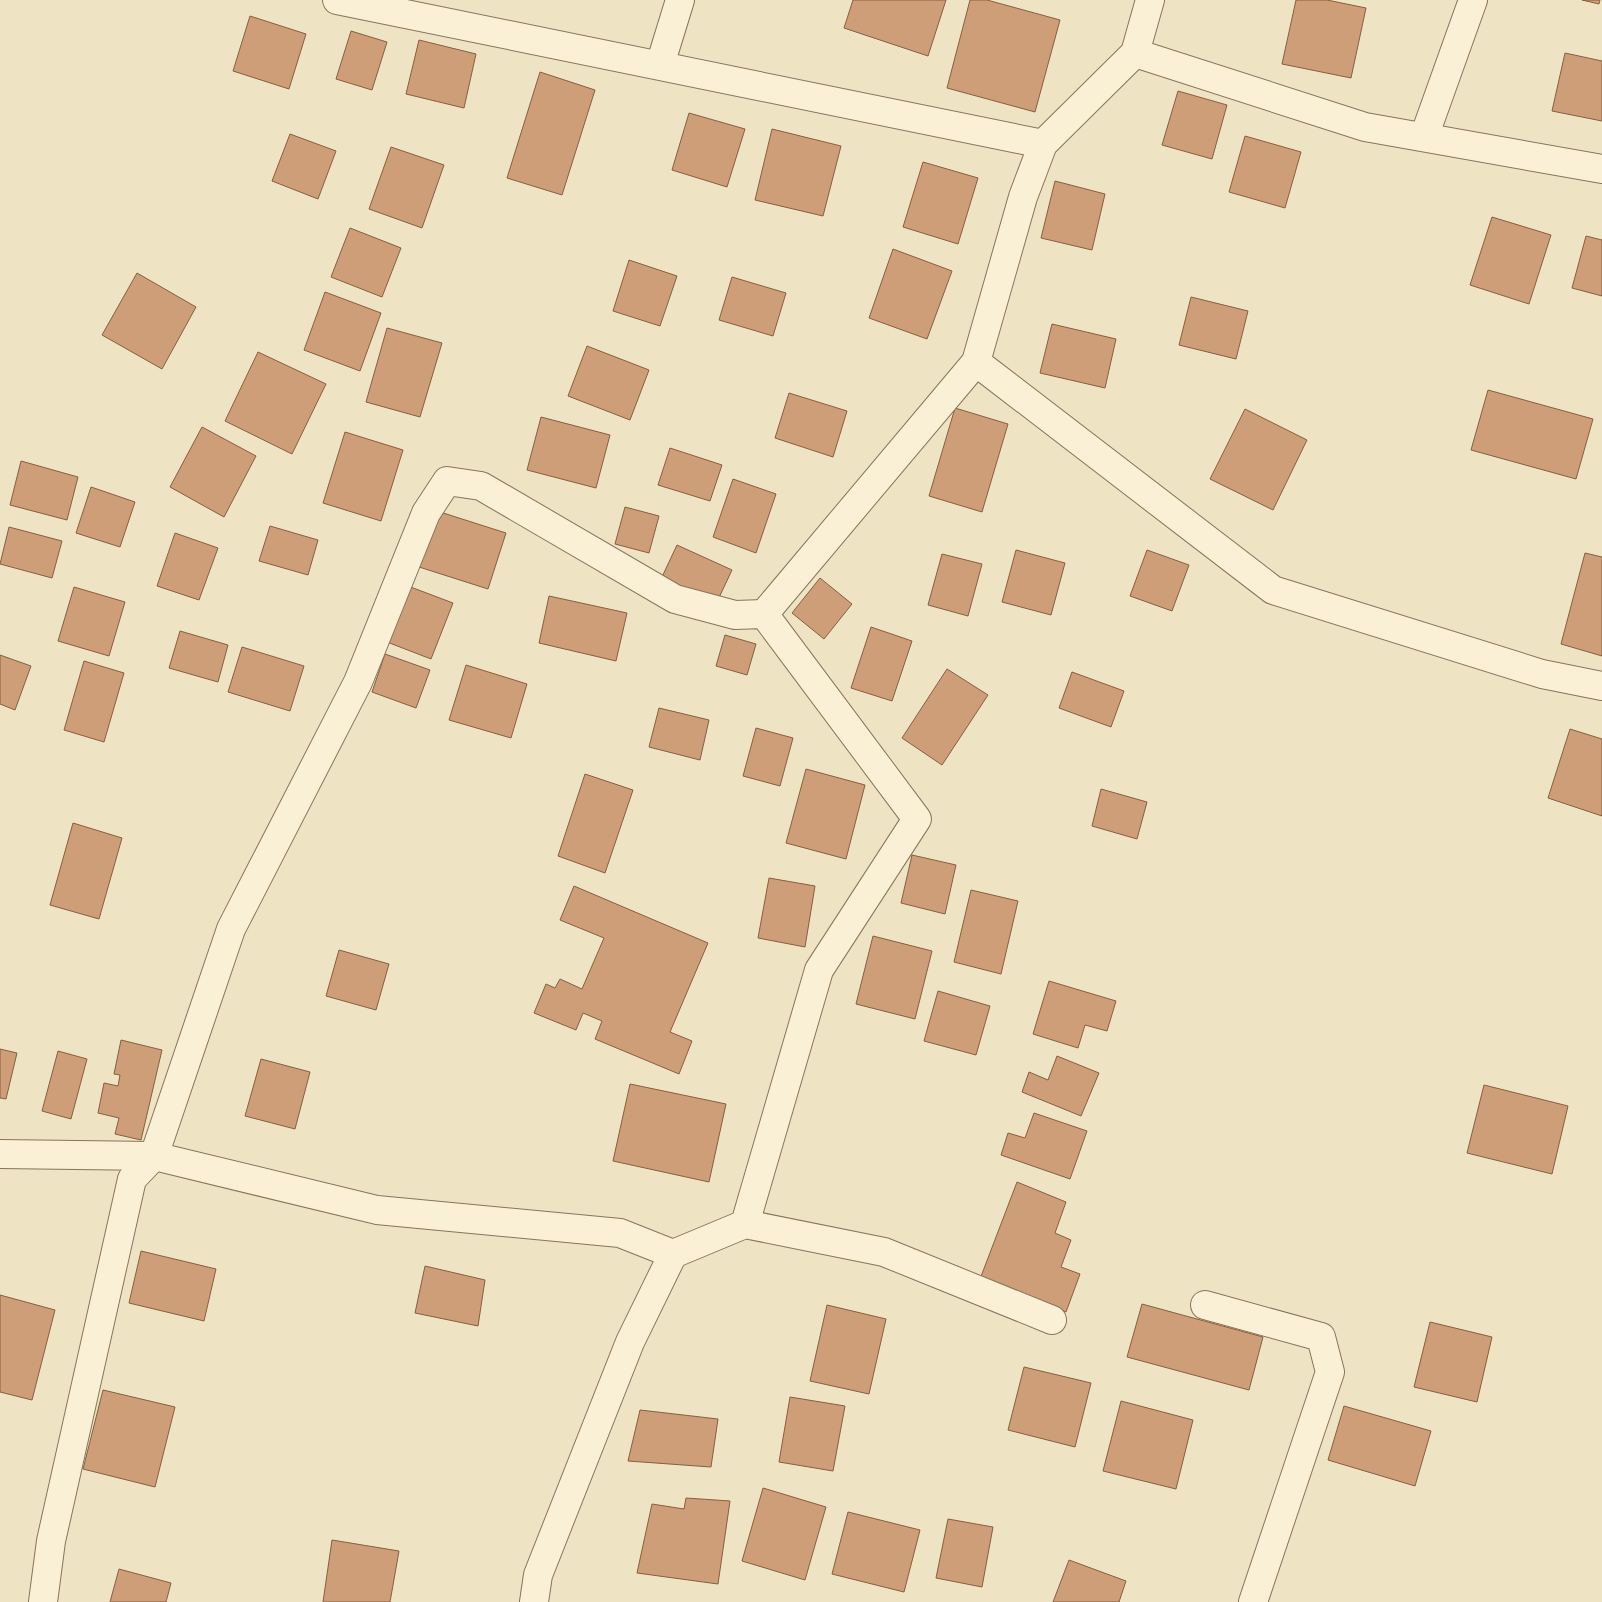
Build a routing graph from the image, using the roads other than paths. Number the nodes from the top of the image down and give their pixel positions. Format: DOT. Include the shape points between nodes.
graph roads {
  1 [pos="337,0"];
  2 [pos="680,0"];
  3 [pos="1150,0"];
  4 [pos="1473,0"];
  5 [pos="1135,53"];
  6 [pos="660,65"];
  7 [pos="1424,138"];
  8 [pos="1043,144"];
  9 [pos="1602,169"];
  10 [pos="976,362"];
  11 [pos="764,614"];
  12 [pos="1602,686"];
  13 [pos="0,1154"];
  14 [pos="154,1156"];
  15 [pos="745,1224"];
  16 [pos="673,1254"];
  17 [pos="1205,1306"];
  18 [pos="1052,1320"];
  19 [pos="43,1602"];
  20 [pos="534,1602"];
  21 [pos="1253,1602"];
  1 -- 6 [label="street"];
  2 -- 6 [label="street"];
  3 -- 5 [label="street"];
  4 -- 7 [label="street"];
  5 -- 7 [label="street" via="1365,127"];
  5 -- 8 [label="street"];
  6 -- 8 [label="street"];
  7 -- 9 [label="street"];
  8 -- 10 [label="street" via="1023,196"];
  10 -- 11 [label="street"];
  10 -- 12 [label="street" via="1273,590 1542,674"];
  11 -- 14 [label="street" via="735,615 675,599 481,486 447,481 426,513 358,682 231,928"];
  11 -- 15 [label="street" via="917,819 819,970"];
  13 -- 14 [label="street"];
  14 -- 16 [label="street" via="377,1210 620,1233"];
  14 -- 19 [label="street" via="132,1179 51,1541"];
  15 -- 16 [label="street"];
  15 -- 18 [label="street" via="884,1252"];
  16 -- 20 [label="street" via="630,1342 538,1575"];
  17 -- 21 [label="street" via="1321,1337 1330,1372"];
}
